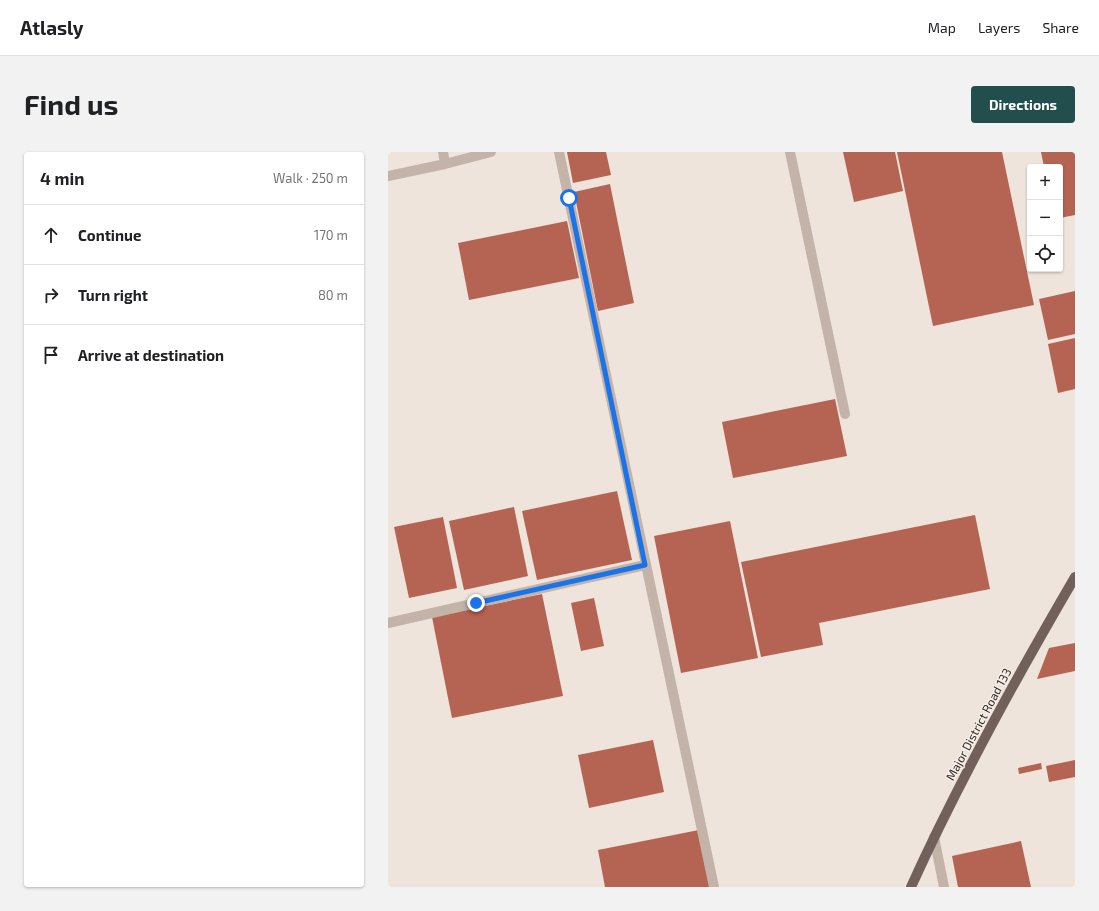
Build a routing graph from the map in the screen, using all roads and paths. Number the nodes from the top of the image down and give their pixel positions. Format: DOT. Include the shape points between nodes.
graph roads {
  1 [pos="443,152"];
  2 [pos="492,152"];
  3 [pos="559,152"];
  4 [pos="790,152"];
  5 [pos="445,164"];
  6 [pos="388,176"];
  7 [pos="845,414"];
  8 [pos="645,565"];
  9 [pos="1075,577"];
  10 [pos="388,623"];
  11 [pos="934,836"];
  12 [pos="714,887"];
  13 [pos="911,887"];
  14 [pos="944,887"];
  1 -- 5 [label="street"];
  2 -- 5 [label="street"];
  3 -- 8 [label="street"];
  4 -- 7 [label="street"];
  5 -- 6 [label="street"];
  8 -- 10 [label="street"];
  8 -- 12 [label="street"];
  9 -- 11 [label="main road, Major District Road 133" via="1044,629"];
  11 -- 13 [label="main road, Major District Road 133"];
  11 -- 14 [label="street"];
}
